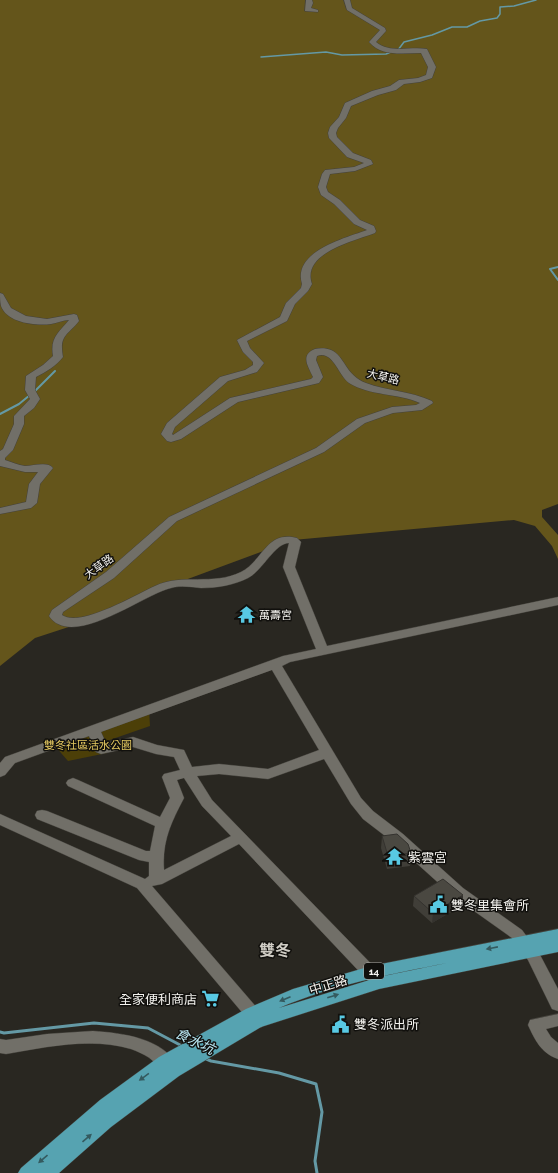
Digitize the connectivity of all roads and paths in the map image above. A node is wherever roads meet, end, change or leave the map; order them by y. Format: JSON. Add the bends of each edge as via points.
{"nodes":[{"id":1,"x":347,"y":0,"type":"edge"},
{"id":2,"x":309,"y":1,"type":"edge"},
{"id":3,"x":316,"y":11,"type":"dead end"},
{"id":4,"x":0,"y":296,"type":"edge"},
{"id":5,"x":0,"y":458,"type":"edge"},
{"id":6,"x":0,"y":511,"type":"edge"},
{"id":7,"x":558,"y":601,"type":"edge"},
{"id":8,"x":323,"y":651,"type":"junction"},
{"id":9,"x":275,"y":664,"type":"junction"},
{"id":10,"x":94,"y":729,"type":"junction"},
{"id":11,"x":326,"y":753,"type":"junction"},
{"id":12,"x":0,"y":772,"type":"edge"},
{"id":13,"x":188,"y":773,"type":"junction"},
{"id":14,"x":73,"y":783,"type":"dead end"},
{"id":15,"x":42,"y":815,"type":"dead end"},
{"id":16,"x":0,"y":819,"type":"edge"},
{"id":17,"x":163,"y":824,"type":"junction"},
{"id":18,"x":241,"y":837,"type":"junction"},
{"id":19,"x":156,"y":857,"type":"junction"},
{"id":20,"x":158,"y":880,"type":"junction"},
{"id":21,"x":142,"y":884,"type":"junction"},
{"id":22,"x":558,"y":935,"type":"edge"},
{"id":23,"x":558,"y":946,"type":"edge"},
{"id":24,"x":526,"y":947,"type":"junction"},
{"id":25,"x":375,"y":977,"type":"junction"},
{"id":26,"x":558,"y":1005,"type":"edge"},
{"id":27,"x":254,"y":1017,"type":"junction"},
{"id":28,"x":558,"y":1020,"type":"edge"},
{"id":29,"x":0,"y":1046,"type":"edge"},
{"id":30,"x":558,"y":1052,"type":"edge"},
{"id":31,"x":175,"y":1063,"type":"junction"},
{"id":32,"x":27,"y":1173,"type":"edge"},
{"id":33,"x":47,"y":1173,"type":"edge"}],
"edges":[{"from":1,"to":8,"type":"street","name":"大草路","via":[[349,9],[383,29],[372,42],[378,47],[393,51],[424,51],[432,67],[429,76],[402,82],[348,105],[332,133],[333,138],[350,155],[369,164],[328,172],[322,187],[324,193],[338,202],[357,222],[371,228],[372,231],[327,248],[314,258],[308,266],[305,289],[291,303],[284,319],[242,340],[244,349],[255,357],[258,366],[224,379],[172,424],[166,434],[171,438],[177,437],[234,400],[315,381],[318,377],[311,360],[312,354],[318,351],[333,354],[344,373],[367,388],[399,393],[428,403],[418,408],[386,412],[361,421],[320,450],[173,520],[110,575],[58,610],[55,616],[62,622],[72,624],[87,621],[167,585],[206,584],[229,580],[258,567],[263,557],[279,540],[287,539],[296,542],[289,567]]},
{"from":2,"to":3,"type":"street","via":[[307,10]]},
{"from":4,"to":5,"type":"street","via":[[8,310],[22,318],[50,321],[74,317],[74,321],[63,331],[56,345],[58,357],[31,376],[34,404],[18,416],[17,430],[8,450]]},
{"from":5,"to":6,"type":"street","via":[[0,462],[14,467],[48,468],[36,480],[31,503]]},
{"from":7,"to":8,"type":"street"},
{"from":8,"to":9,"type":"street","via":[[287,658]]},
{"from":9,"to":10,"type":"street"},
{"from":9,"to":11,"type":"street"},
{"from":10,"to":12,"type":"street","via":[[10,760]]},
{"from":10,"to":13,"type":"street","via":[[101,749],[133,742],[179,753]]},
{"from":11,"to":13,"type":"street","via":[[268,774],[219,770]]},
{"from":11,"to":24,"type":"street","via":[[356,801],[368,815],[398,838],[458,892],[512,931]]},
{"from":13,"to":17,"type":"street","via":[[169,777],[177,798]]},
{"from":13,"to":18,"type":"street","via":[[207,803]]},
{"from":14,"to":17,"type":"street"},
{"from":15,"to":19,"type":"street","via":[[144,856]]},
{"from":16,"to":21,"type":"street"},
{"from":17,"to":19,"type":"street"},
{"from":18,"to":20,"type":"street"},
{"from":18,"to":25,"type":"street"},
{"from":19,"to":20,"type":"street"},
{"from":20,"to":21,"type":"street"},
{"from":21,"to":27,"type":"street"},
{"from":22,"to":24,"type":"main road","name":"中正路","number":"14"},
{"from":23,"to":24,"type":"main road","name":"中正路","number":"14"},
{"from":24,"to":25,"type":"main road","name":"中正路","number":"14"},
{"from":24,"to":26,"type":"street","via":[[534,957]]},
{"from":25,"to":27,"type":"main road","name":"中正路","number":"14"},
{"from":27,"to":31,"type":"main road","name":"中正路","number":"14"},
{"from":28,"to":30,"type":"street","via":[[536,1025],[545,1042]]},
{"from":29,"to":31,"type":"street","via":[[102,1037],[142,1046]]},
{"from":31,"to":32,"type":"main road","number":"14","one_way":true,"via":[[106,1105]]},
{"from":33,"to":31,"type":"main road","number":"14","one_way":true}]}
